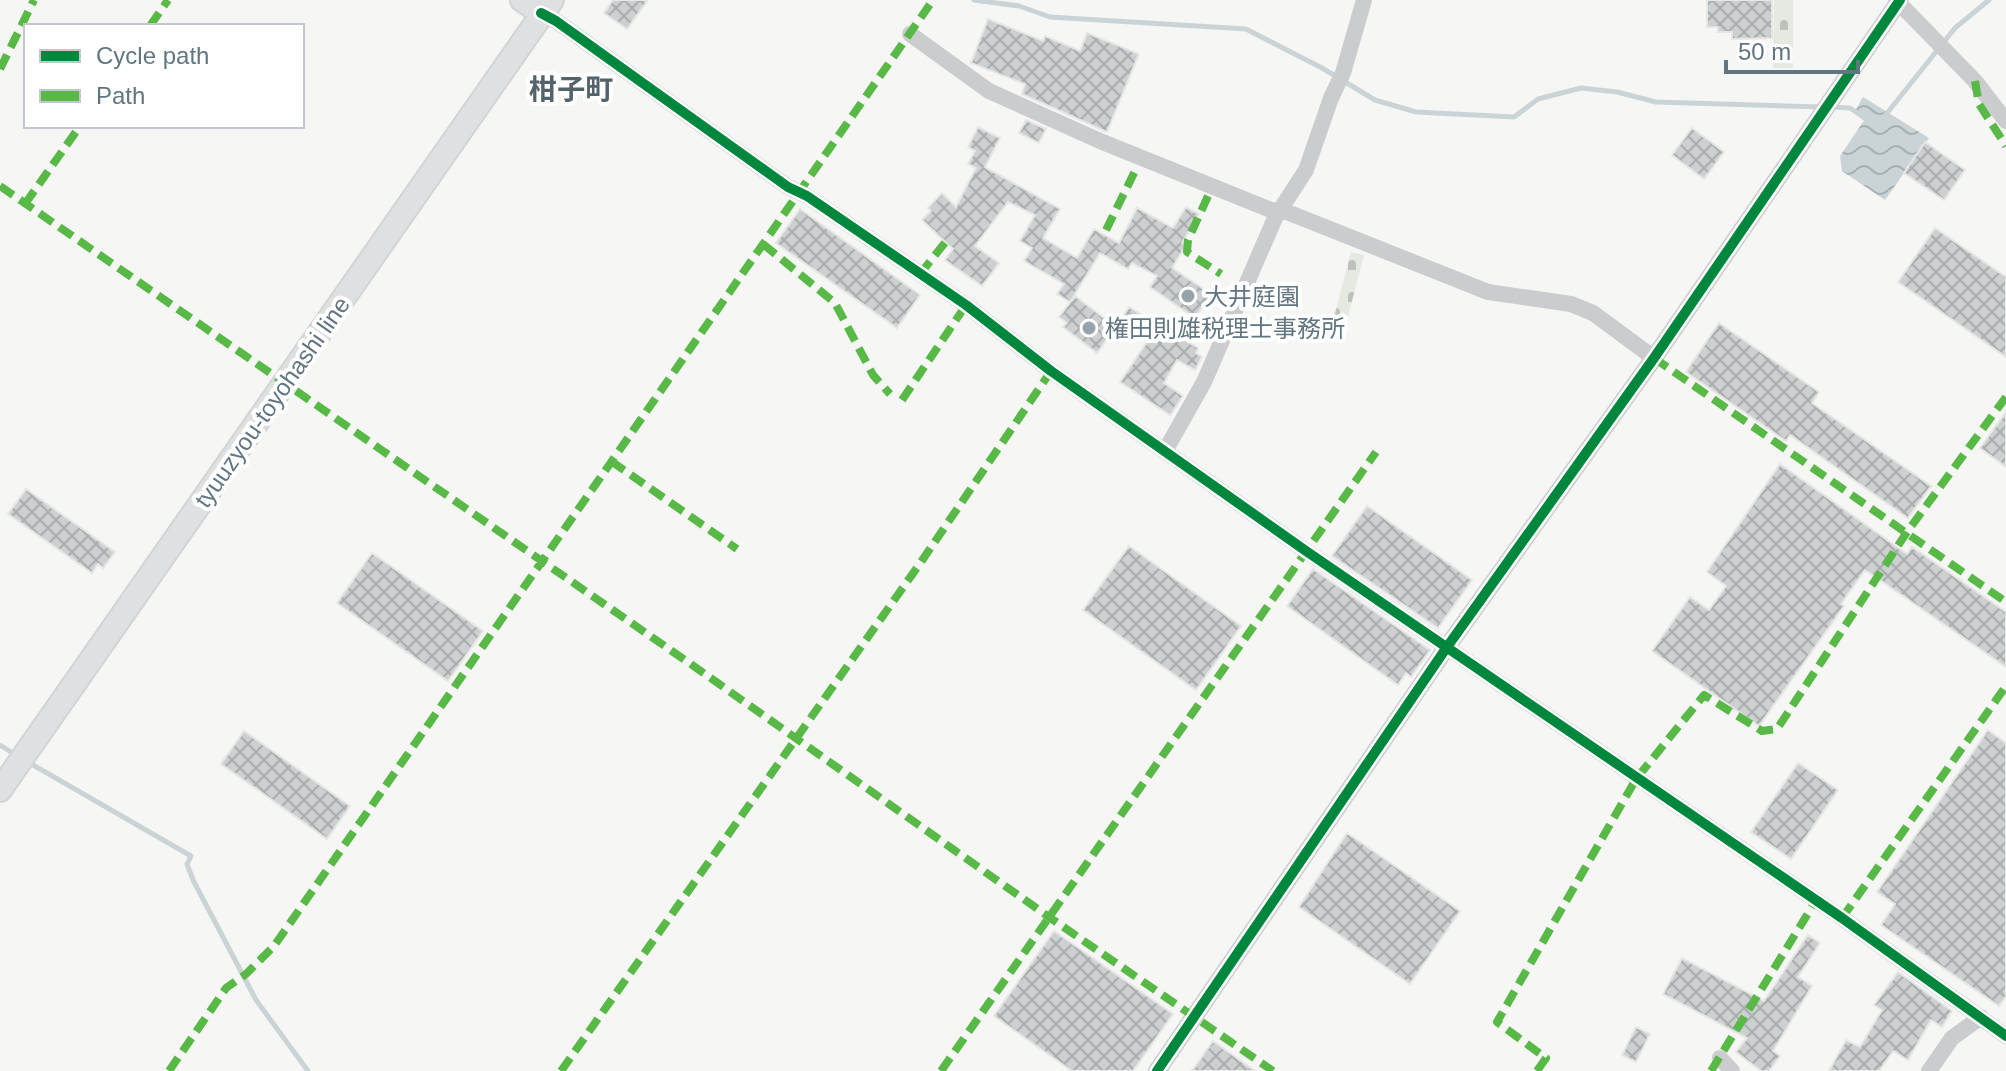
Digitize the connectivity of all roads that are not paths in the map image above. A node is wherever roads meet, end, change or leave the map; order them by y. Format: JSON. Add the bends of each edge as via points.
{"nodes":[{"id":1,"x":522,"y":0,"type":"edge"},
{"id":2,"x":1364,"y":0,"type":"edge"},
{"id":3,"x":1898,"y":1,"type":"edge"},
{"id":4,"x":546,"y":6,"type":"edge"},
{"id":5,"x":910,"y":34,"type":"dead end"},
{"id":6,"x":2006,"y":121,"type":"edge"},
{"id":7,"x":1279,"y":211,"type":"junction"},
{"id":8,"x":1654,"y":358,"type":"junction"},
{"id":9,"x":1165,"y":451,"type":"junction"},
{"id":10,"x":1447,"y":647,"type":"junction"},
{"id":11,"x":0,"y":790,"type":"edge"},
{"id":12,"x":1981,"y":1017,"type":"junction"},
{"id":13,"x":2006,"y":1036,"type":"edge"},
{"id":14,"x":1720,"y":1058,"type":"dead end"},
{"id":15,"x":1157,"y":1071,"type":"edge"},
{"id":16,"x":1732,"y":1071,"type":"edge"},
{"id":17,"x":1929,"y":1071,"type":"edge"}],
"edges":[{"from":1,"to":4,"type":"main road"},
{"from":2,"to":7,"type":"street","via":[[1306,170]]},
{"from":3,"to":6,"type":"street"},
{"from":3,"to":8,"type":"street"},
{"from":4,"to":9,"type":"street","via":[[556,21],[788,187],[966,305]]},
{"from":4,"to":11,"type":"main road","name":"tyuuzyou-toyohashi line"},
{"from":5,"to":7,"type":"street","via":[[989,91]]},
{"from":7,"to":8,"type":"street","via":[[1488,292],[1571,304],[1593,313]]},
{"from":7,"to":9,"type":"street","via":[[1204,382]]},
{"from":8,"to":10,"type":"street"},
{"from":9,"to":10,"type":"street"},
{"from":10,"to":12,"type":"street"},
{"from":10,"to":15,"type":"street"},
{"from":12,"to":13,"type":"street"},
{"from":12,"to":17,"type":"street","via":[[1952,1038]]},
{"from":14,"to":16,"type":"street"}]}
